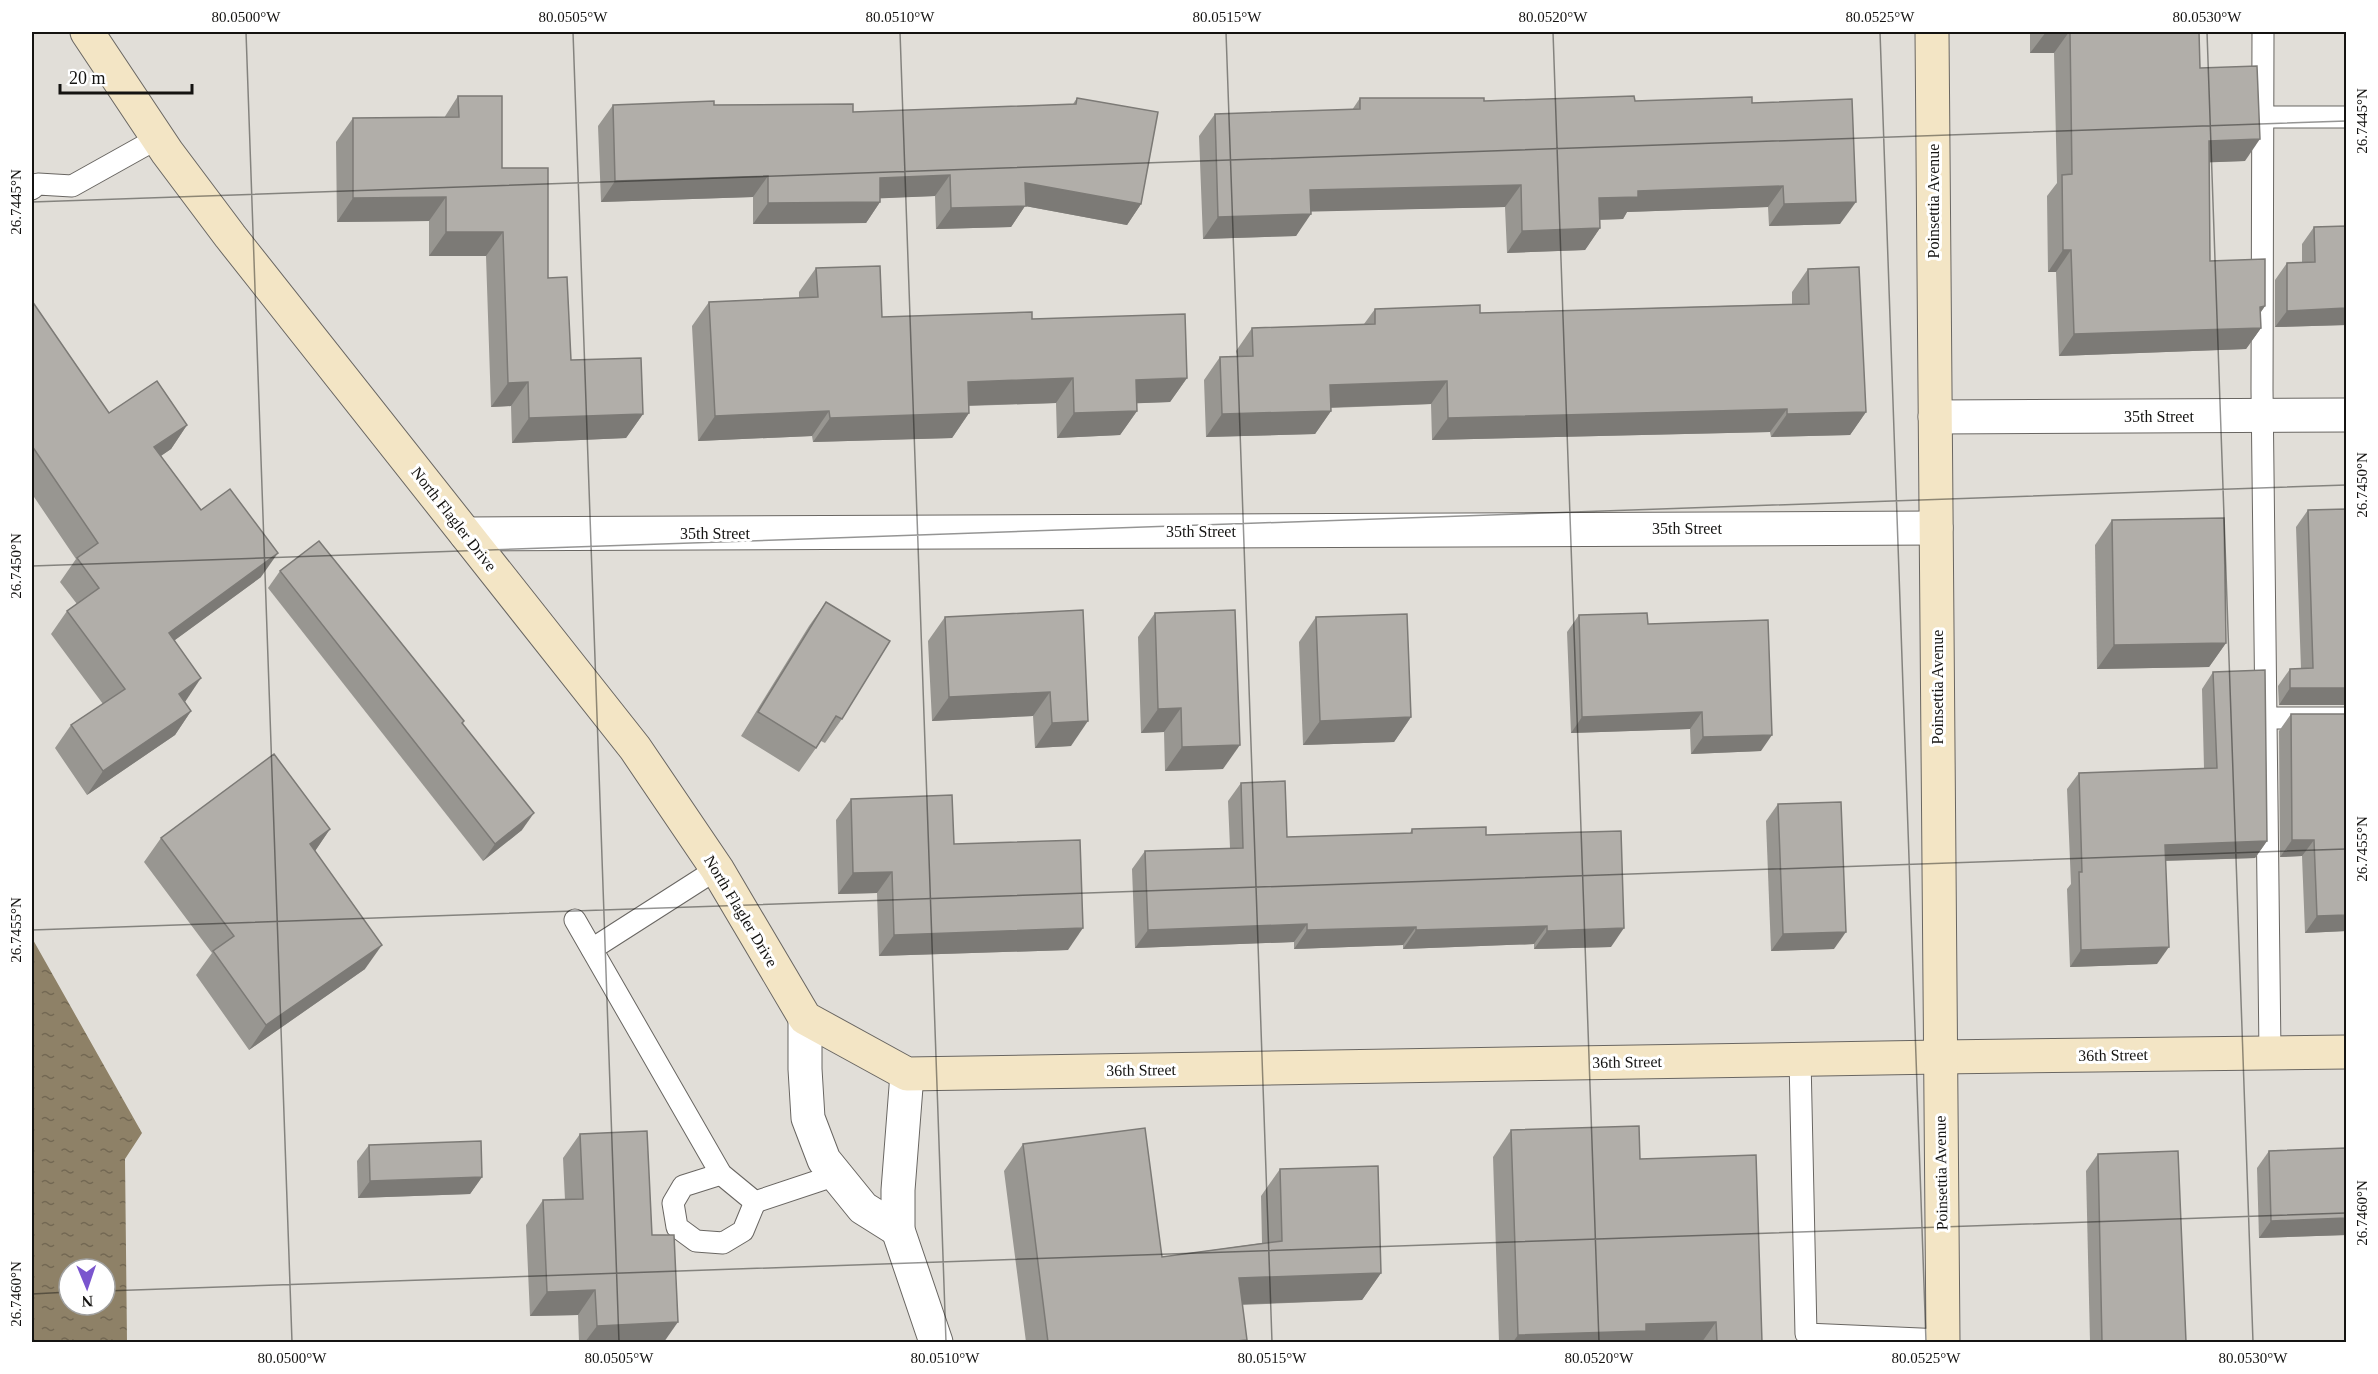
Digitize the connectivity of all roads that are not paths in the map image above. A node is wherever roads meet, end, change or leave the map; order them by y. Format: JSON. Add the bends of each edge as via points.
{"nodes":[{"id":1,"x":87,"y":32,"type":"edge"},
{"id":2,"x":1932,"y":32,"type":"edge"},
{"id":3,"x":2263,"y":32,"type":"edge"},
{"id":4,"x":2263,"y":117,"type":"junction"},
{"id":5,"x":2346,"y":117,"type":"edge"},
{"id":6,"x":158,"y":138,"type":"junction"},
{"id":7,"x":34,"y":182,"type":"edge"},
{"id":8,"x":2262,"y":415,"type":"junction"},
{"id":9,"x":2346,"y":415,"type":"edge"},
{"id":10,"x":1935,"y":417,"type":"junction"},
{"id":11,"x":1936,"y":528,"type":"junction"},
{"id":12,"x":466,"y":534,"type":"junction"},
{"id":13,"x":2266,"y":718,"type":"junction"},
{"id":14,"x":2346,"y":718,"type":"edge"},
{"id":15,"x":717,"y":869,"type":"junction"},
{"id":16,"x":575,"y":920,"type":"dead end"},
{"id":17,"x":592,"y":950,"type":"junction"},
{"id":18,"x":806,"y":1018,"type":"junction"},
{"id":19,"x":2346,"y":1052,"type":"edge"},
{"id":20,"x":2270,"y":1053,"type":"junction"},
{"id":21,"x":1940,"y":1057,"type":"junction"},
{"id":22,"x":1800,"y":1059,"type":"junction"},
{"id":23,"x":907,"y":1074,"type":"junction"},
{"id":24,"x":721,"y":1173,"type":"junction"},
{"id":25,"x":836,"y":1175,"type":"junction"},
{"id":26,"x":755,"y":1202,"type":"junction"},
{"id":27,"x":898,"y":1230,"type":"junction"},
{"id":28,"x":936,"y":1342,"type":"edge"},
{"id":29,"x":1943,"y":1342,"type":"edge"}],
"edges":[{"from":1,"to":6,"type":"street","name":"North Flagler Drive"},
{"from":2,"to":10,"type":"street","name":"Poinsettia Avenue"},
{"from":3,"to":4,"type":"lane"},
{"from":4,"to":5,"type":"lane"},
{"from":4,"to":8,"type":"lane"},
{"from":6,"to":7,"type":"lane","via":[[72,186]]},
{"from":6,"to":12,"type":"street","name":"North Flagler Drive"},
{"from":8,"to":9,"type":"street","name":"35th Street"},
{"from":8,"to":10,"type":"street","name":"35th Street"},
{"from":8,"to":13,"type":"lane"},
{"from":10,"to":11,"type":"street","name":"Poinsettia Avenue"},
{"from":11,"to":12,"type":"street","name":"35th Street"},
{"from":11,"to":21,"type":"street","name":"Poinsettia Avenue"},
{"from":12,"to":15,"type":"street","name":"North Flagler Drive","via":[[635,748]]},
{"from":13,"to":14,"type":"lane"},
{"from":13,"to":20,"type":"lane"},
{"from":15,"to":17,"type":"lane"},
{"from":15,"to":18,"type":"street","name":"North Flagler Drive"},
{"from":16,"to":17,"type":"lane"},
{"from":17,"to":24,"type":"lane"},
{"from":18,"to":23,"type":"street"},
{"from":18,"to":25,"type":"street","via":[[808,1118],[824,1160]]},
{"from":19,"to":20,"type":"street","name":"36th Street"},
{"from":20,"to":21,"type":"street","name":"36th Street"},
{"from":21,"to":22,"type":"street","name":"36th Street"},
{"from":21,"to":29,"type":"street","name":"Poinsettia Avenue"},
{"from":22,"to":23,"type":"street","name":"36th Street"},
{"from":22,"to":29,"type":"lane","via":[[1806,1334]]},
{"from":23,"to":27,"type":"street"},
{"from":24,"to":26,"type":"lane"},
{"from":24,"to":26,"type":"lane","via":[[682,1186],[673,1203],[677,1227],[696,1241],[723,1243],[743,1231]]},
{"from":25,"to":26,"type":"lane"},
{"from":25,"to":27,"type":"street","via":[[863,1208]]},
{"from":27,"to":28,"type":"street"}]}
